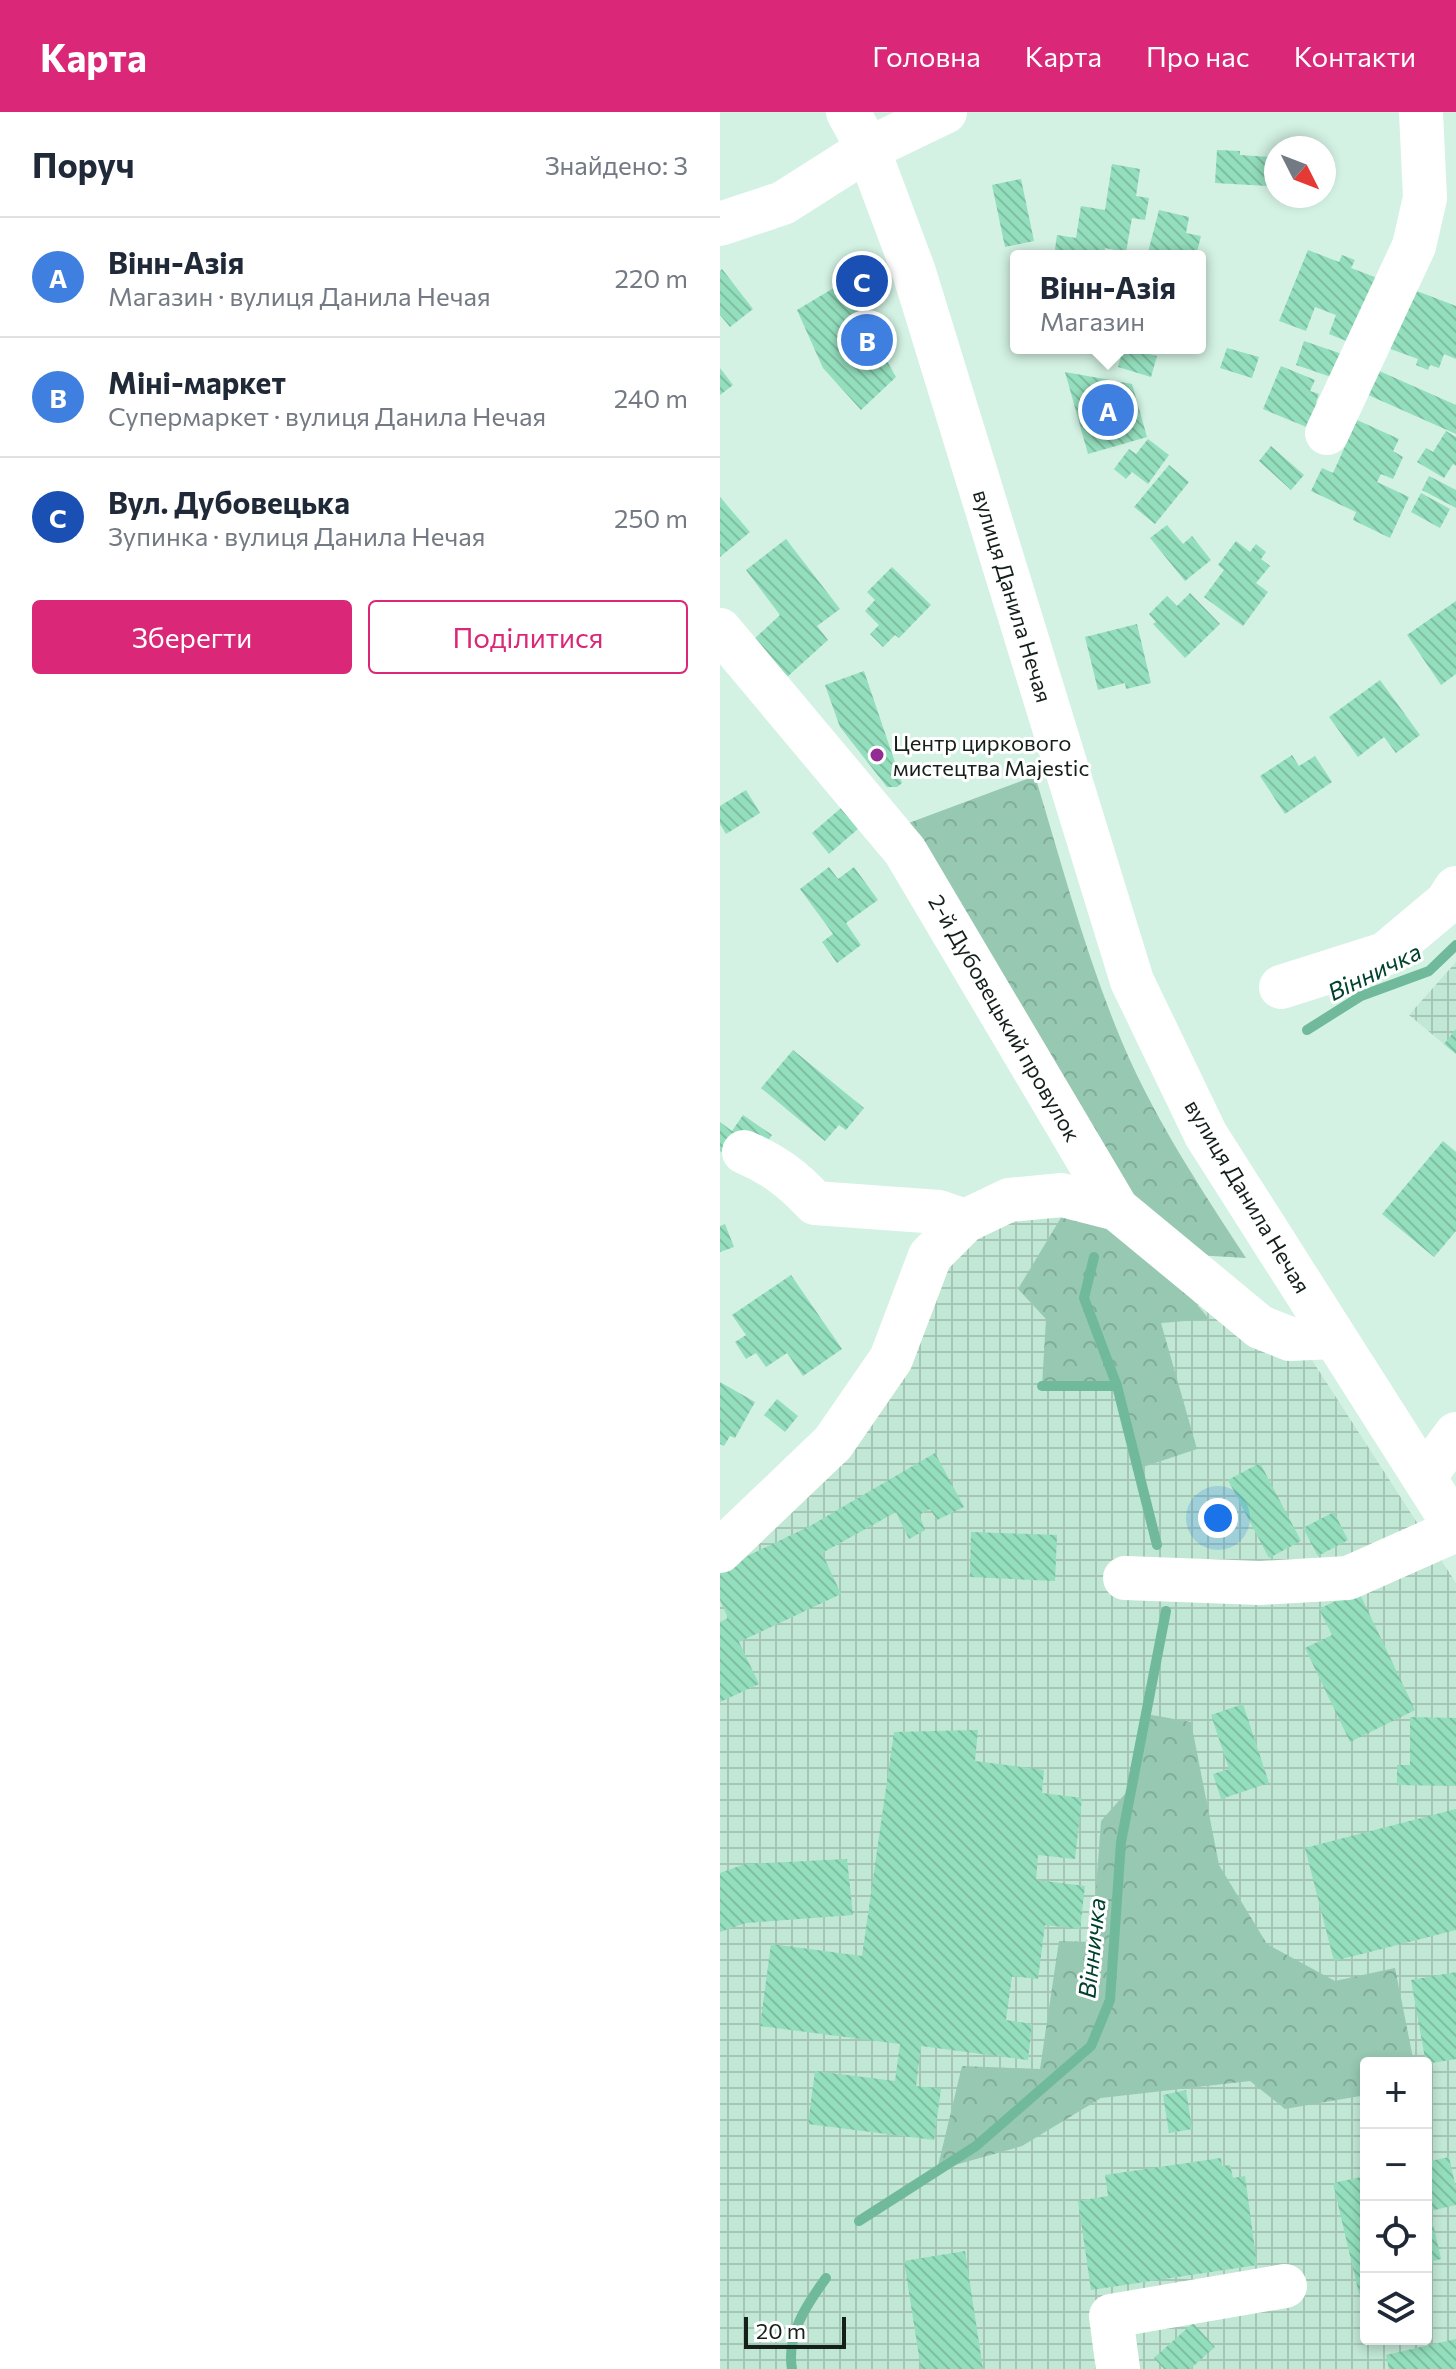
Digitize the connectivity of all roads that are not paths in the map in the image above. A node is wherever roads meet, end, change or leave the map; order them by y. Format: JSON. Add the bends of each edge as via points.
{"nodes":[{"id":1,"x":945,"y":112,"type":"edge"},
{"id":2,"x":1406,"y":112,"type":"edge"},
{"id":3,"x":1421,"y":112,"type":"edge"},
{"id":4,"x":1456,"y":113,"type":"edge"},
{"id":5,"x":858,"y":131,"type":"edge"},
{"id":6,"x":720,"y":224,"type":"edge"},
{"id":7,"x":1327,"y":433,"type":"dead end"},
{"id":8,"x":720,"y":630,"type":"edge"},
{"id":9,"x":1456,"y":888,"type":"edge"},
{"id":10,"x":1281,"y":987,"type":"dead end"},
{"id":11,"x":744,"y":1152,"type":"dead end"},
{"id":12,"x":1117,"y":1209,"type":"junction"},
{"id":13,"x":965,"y":1221,"type":"junction"},
{"id":14,"x":1333,"y":1337,"type":"junction"},
{"id":15,"x":1456,"y":1434,"type":"edge"},
{"id":16,"x":1425,"y":1476,"type":"junction"},
{"id":17,"x":1456,"y":1529,"type":"edge"},
{"id":18,"x":720,"y":1551,"type":"edge"},
{"id":19,"x":1125,"y":1578,"type":"dead end"},
{"id":20,"x":1285,"y":2286,"type":"dead end"},
{"id":21,"x":1118,"y":2369,"type":"edge"}],
"edges":[{"from":1,"to":5,"type":"street"},
{"from":2,"to":3,"type":"street"},
{"from":3,"to":4,"type":"street"},
{"from":3,"to":7,"type":"street","via":[[1425,198],[1414,246]]},
{"from":5,"to":6,"type":"street","via":[[783,203]]},
{"from":5,"to":14,"type":"street","name":"вулиця Данила Нечая","via":[[914,272],[1132,981],[1206,1135]]},
{"from":8,"to":12,"type":"street","name":"2-й Дубовецький провулок","via":[[905,851]]},
{"from":9,"to":10,"type":"street","via":[[1447,902],[1385,954]]},
{"from":11,"to":13,"type":"street","via":[[794,1180],[815,1203],[939,1212]]},
{"from":12,"to":13,"type":"street","via":[[1062,1195],[1009,1200]]},
{"from":12,"to":14,"type":"street","name":"2-й Дубовецький провулок","via":[[1260,1327],[1290,1339]]},
{"from":13,"to":18,"type":"street","via":[[930,1256],[891,1359],[833,1443]]},
{"from":14,"to":16,"type":"street","name":"вулиця Данила Нечая"},
{"from":15,"to":16,"type":"street"},
{"from":16,"to":17,"type":"street","name":"вулиця Данила Нечая"},
{"from":17,"to":19,"type":"street","via":[[1348,1578],[1260,1583]]},
{"from":20,"to":21,"type":"street","via":[[1111,2316]]}]}
